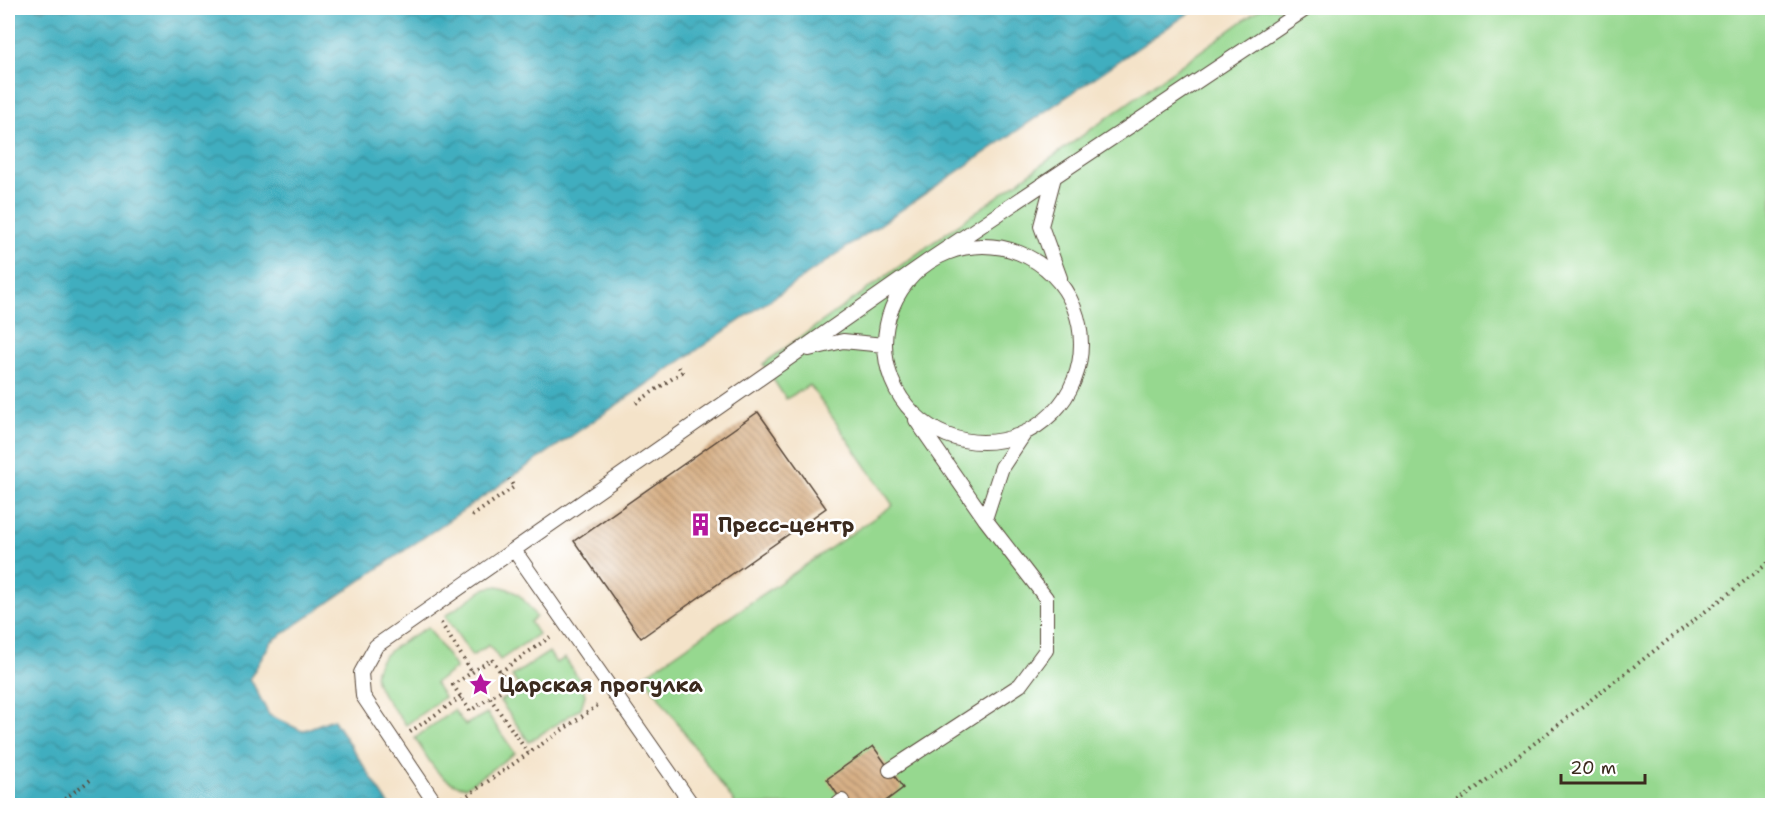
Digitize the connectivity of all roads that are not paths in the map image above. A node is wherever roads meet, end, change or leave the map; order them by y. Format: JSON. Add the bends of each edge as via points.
{"nodes":[{"id":1,"x":1307,"y":8,"type":"edge"},
{"id":2,"x":1054,"y":177,"type":"junction"},
{"id":3,"x":928,"y":261,"type":"junction"},
{"id":4,"x":1061,"y":283,"type":"junction"},
{"id":5,"x":884,"y":345,"type":"junction"},
{"id":6,"x":801,"y":351,"type":"junction"},
{"id":7,"x":902,"y":401,"type":"junction"},
{"id":8,"x":1023,"y":434,"type":"junction"},
{"id":9,"x":985,"y":519,"type":"junction"},
{"id":10,"x":514,"y":550,"type":"junction"},
{"id":11,"x":890,"y":770,"type":"dead end"},
{"id":12,"x":437,"y":806,"type":"edge"},
{"id":13,"x":693,"y":806,"type":"edge"}],
"edges":[{"from":1,"to":2,"type":"lane"},
{"from":2,"to":3,"type":"lane"},
{"from":2,"to":4,"type":"lane","via":[[1041,226]]},
{"from":3,"to":4,"type":"lane","via":[[960,248],[989,245],[1017,251],[1045,267]]},
{"from":3,"to":5,"type":"lane","via":[[906,281],[896,297],[888,315]]},
{"from":3,"to":6,"type":"lane"},
{"from":4,"to":8,"type":"lane","via":[[1074,304],[1082,332],[1080,361],[1069,392],[1058,408]]},
{"from":5,"to":6,"type":"lane","via":[[843,341]]},
{"from":5,"to":7,"type":"lane","via":[[888,372]]},
{"from":6,"to":10,"type":"lane"},
{"from":7,"to":8,"type":"lane","via":[[936,431],[972,442],[1008,440]]},
{"from":7,"to":9,"type":"lane"},
{"from":8,"to":9,"type":"lane","via":[[1002,467]]},
{"from":9,"to":11,"type":"lane","via":[[1046,598],[1046,650],[1020,685]]},
{"from":10,"to":12,"type":"lane","via":[[376,646],[361,673],[363,696]]},
{"from":10,"to":13,"type":"lane"}]}
